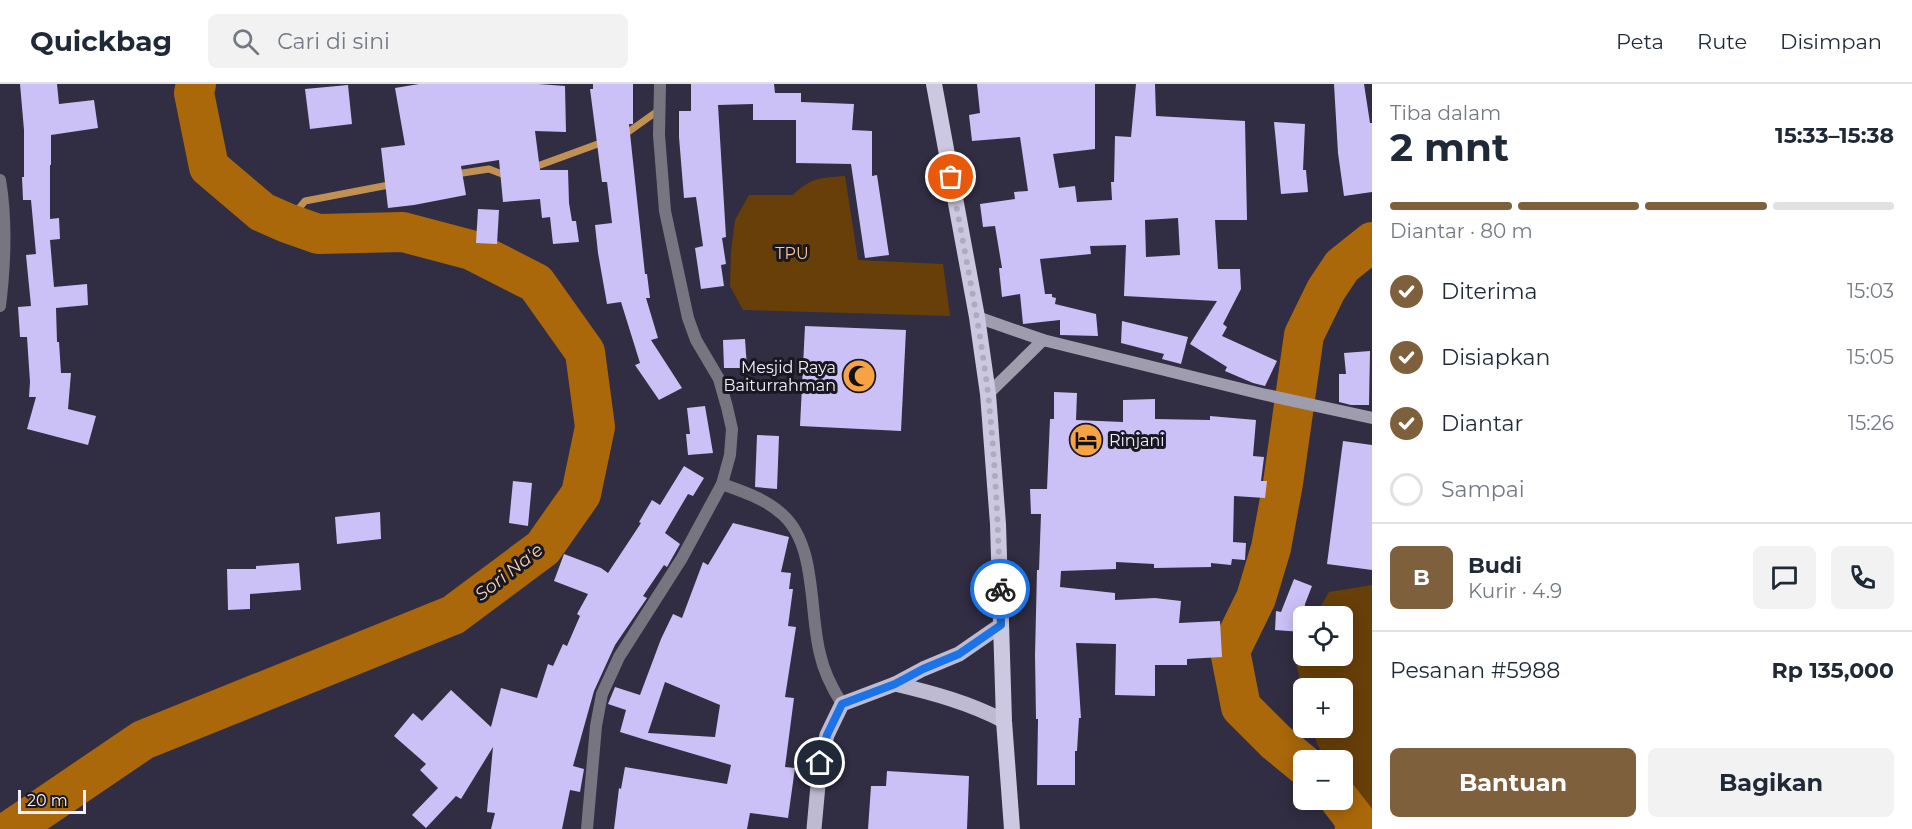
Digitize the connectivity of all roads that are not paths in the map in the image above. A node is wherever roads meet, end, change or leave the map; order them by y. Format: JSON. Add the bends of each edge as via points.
{"nodes":[{"id":1,"x":660,"y":84,"type":"edge"},
{"id":2,"x":934,"y":84,"type":"edge"},
{"id":3,"x":0,"y":180,"type":"edge"},
{"id":4,"x":0,"y":306,"type":"edge"},
{"id":5,"x":976,"y":317,"type":"junction"},
{"id":6,"x":1043,"y":340,"type":"junction"},
{"id":7,"x":988,"y":394,"type":"junction"},
{"id":8,"x":1372,"y":418,"type":"edge"},
{"id":9,"x":722,"y":484,"type":"junction"},
{"id":10,"x":1001,"y":625,"type":"junction"},
{"id":11,"x":895,"y":684,"type":"junction"},
{"id":12,"x":842,"y":704,"type":"junction"},
{"id":13,"x":1004,"y":722,"type":"junction"},
{"id":14,"x":587,"y":829,"type":"edge"},
{"id":15,"x":814,"y":829,"type":"edge"},
{"id":16,"x":1012,"y":829,"type":"edge"}],
"edges":[{"from":1,"to":9,"type":"street","via":[[659,135],[665,211],[688,318],[719,379],[732,429]]},
{"from":2,"to":5,"type":"highway"},
{"from":3,"to":4,"type":"street","via":[[4,230]]},
{"from":5,"to":6,"type":"main road"},
{"from":5,"to":7,"type":"highway"},
{"from":6,"to":7,"type":"main road"},
{"from":6,"to":8,"type":"main road"},
{"from":7,"to":10,"type":"highway"},
{"from":9,"to":12,"type":"street","via":[[767,501],[796,531],[805,556],[819,653],[825,674]]},
{"from":9,"to":14,"type":"street","via":[[682,558],[619,657],[602,694]]},
{"from":10,"to":11,"type":"main road","via":[[959,654]]},
{"from":10,"to":13,"type":"highway"},
{"from":11,"to":12,"type":"main road"},
{"from":11,"to":13,"type":"main road","via":[[986,711]]},
{"from":12,"to":15,"type":"main road","via":[[827,735],[820,763]]},
{"from":13,"to":16,"type":"highway"}]}
